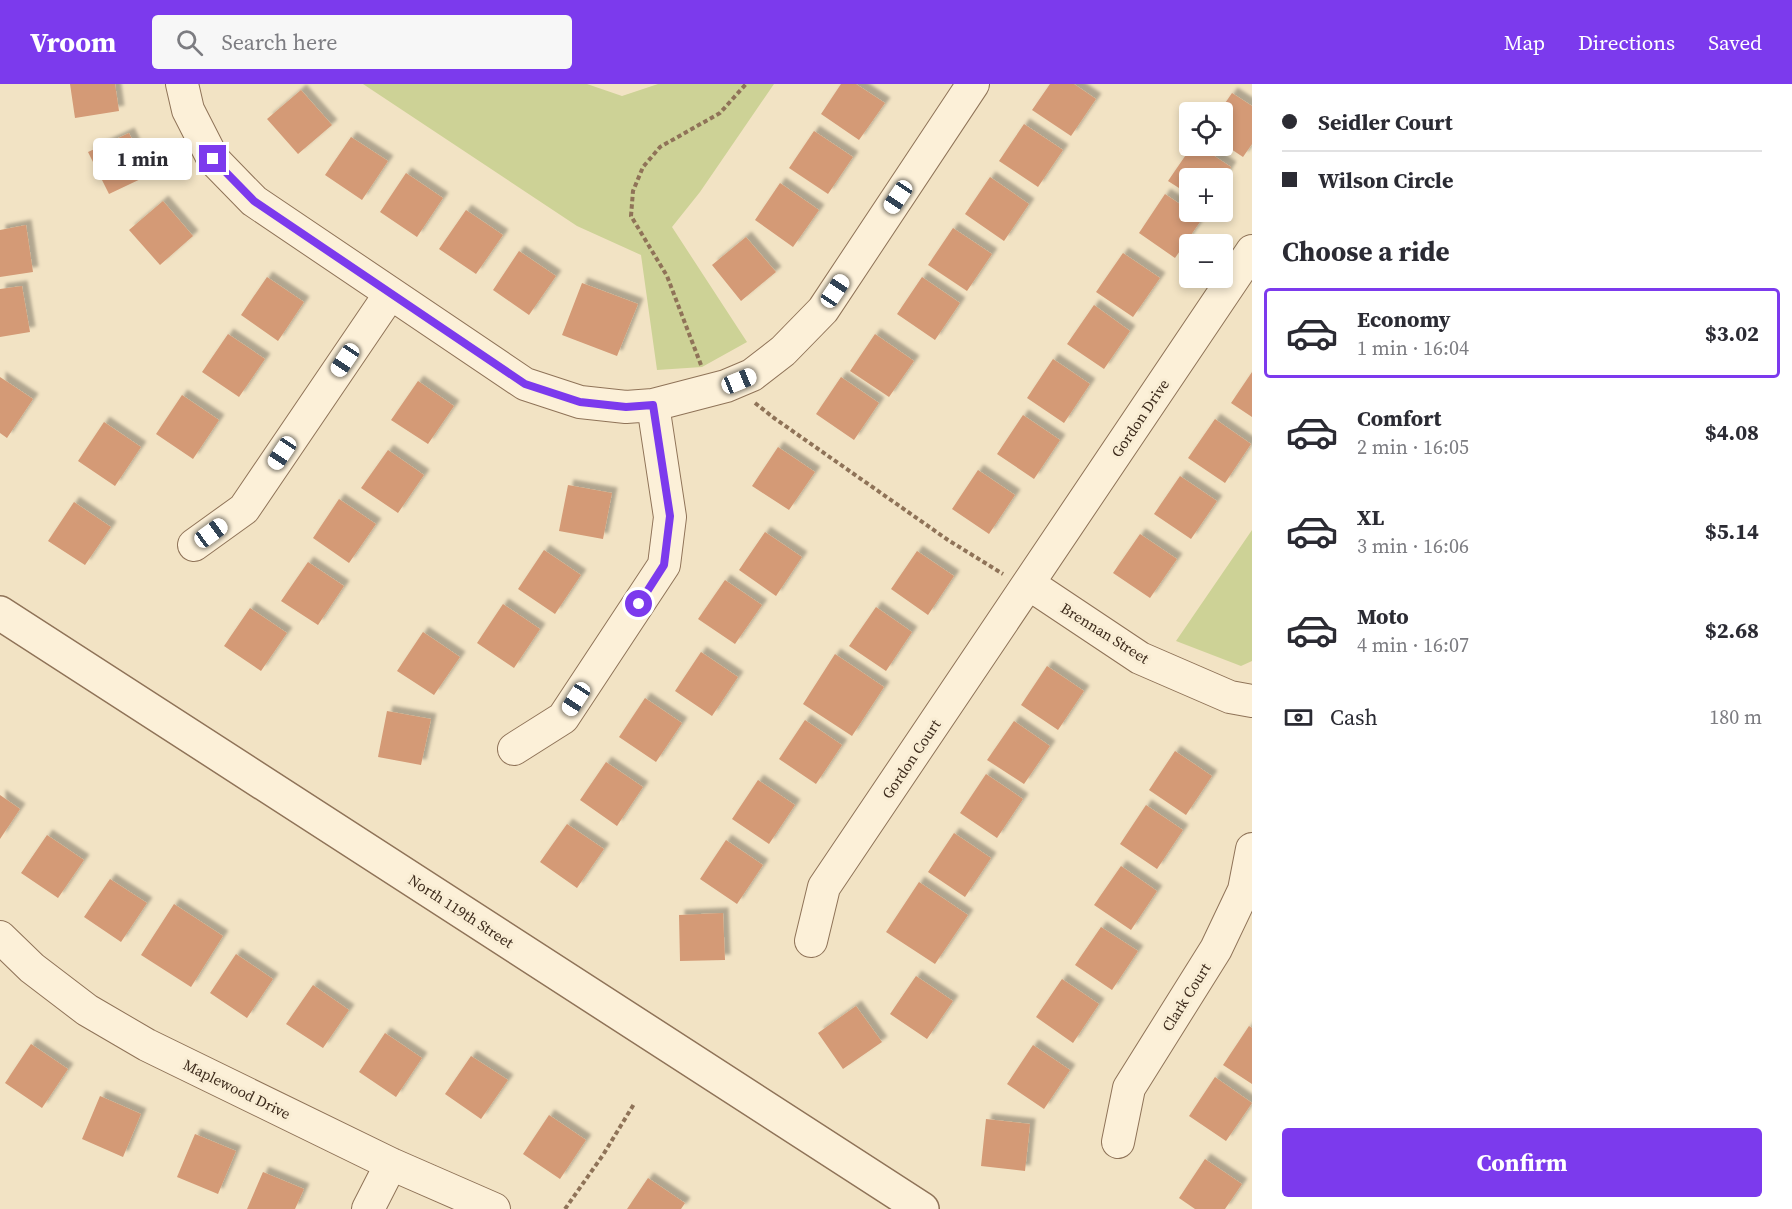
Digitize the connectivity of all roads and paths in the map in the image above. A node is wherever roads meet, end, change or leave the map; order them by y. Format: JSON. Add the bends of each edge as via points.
{"nodes":[{"id":1,"x":182,"y":84,"type":"edge"},
{"id":2,"x":746,"y":84,"type":"edge"},
{"id":3,"x":974,"y":84,"type":"edge"},
{"id":4,"x":1252,"y":252,"type":"edge"},
{"id":5,"x":390,"y":294,"type":"junction"},
{"id":6,"x":703,"y":371,"type":"dead end"},
{"id":7,"x":752,"y":401,"type":"dead end"},
{"id":8,"x":653,"y":405,"type":"junction"},
{"id":9,"x":194,"y":545,"type":"dead end"},
{"id":10,"x":1016,"y":579,"type":"junction"},
{"id":11,"x":0,"y":613,"type":"edge"},
{"id":12,"x":1252,"y":701,"type":"edge"},
{"id":13,"x":514,"y":749,"type":"dead end"},
{"id":14,"x":1252,"y":849,"type":"edge"},
{"id":15,"x":0,"y":937,"type":"edge"},
{"id":16,"x":811,"y":941,"type":"dead end"},
{"id":17,"x":634,"y":1104,"type":"dead end"},
{"id":18,"x":1118,"y":1142,"type":"dead end"},
{"id":19,"x":391,"y":1164,"type":"junction"},
{"id":20,"x":368,"y":1209,"type":"edge"},
{"id":21,"x":494,"y":1209,"type":"edge"},
{"id":22,"x":566,"y":1209,"type":"edge"},
{"id":23,"x":922,"y":1209,"type":"edge"}],
"edges":[{"from":1,"to":5,"type":"street","via":[[188,110],[213,159],[254,201]]},
{"from":2,"to":6,"type":"path","via":[[720,113],[660,147],[643,167],[633,191],[631,216],[667,276]]},
{"from":3,"to":8,"type":"street","via":[[823,310],[783,351],[744,379]]},
{"from":4,"to":10,"type":"street","name":"Gordon Drive"},
{"from":5,"to":8,"type":"street","via":[[525,384],[580,402],[626,407]]},
{"from":5,"to":9,"type":"street","via":[[244,509]]},
{"from":7,"to":10,"type":"path","via":[[948,540]]},
{"from":8,"to":13,"type":"street","via":[[670,516],[664,565],[563,718]]},
{"from":10,"to":12,"type":"street","name":"Brennan Street","via":[[1140,658],[1230,697]]},
{"from":10,"to":16,"type":"street","name":"Gordon Court","via":[[824,886]]},
{"from":11,"to":23,"type":"street","name":"North 119th Street"},
{"from":14,"to":18,"type":"street","name":"Clark Court","via":[[1244,890],[1216,949],[1129,1088]]},
{"from":15,"to":19,"type":"street","name":"Maplewood Drive","via":[[32,968],[87,1010],[147,1045]]},
{"from":17,"to":22,"type":"path"},
{"from":19,"to":20,"type":"street"},
{"from":19,"to":21,"type":"street","name":"Maplewood Drive"}]}
